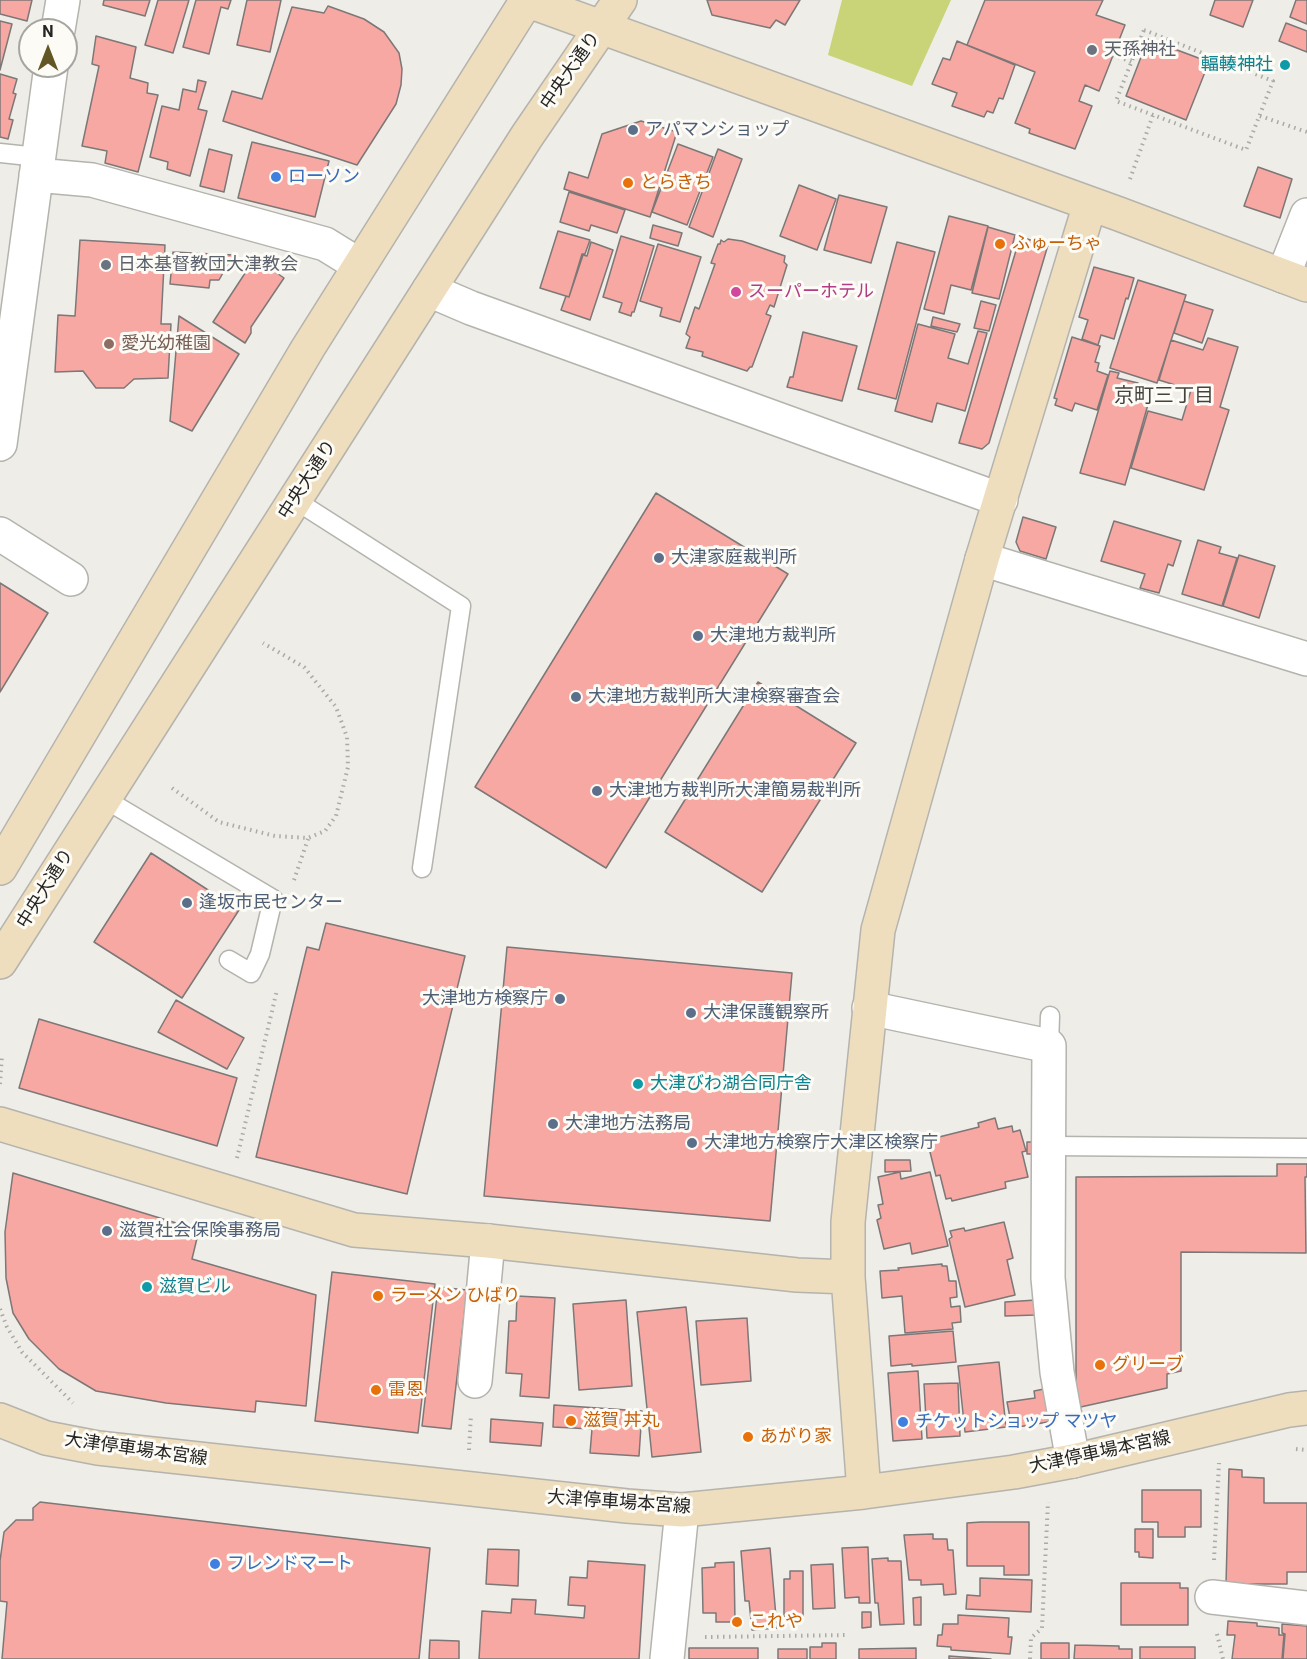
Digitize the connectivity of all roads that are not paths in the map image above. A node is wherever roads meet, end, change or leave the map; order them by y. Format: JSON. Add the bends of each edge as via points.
{"nodes":[{"id":1,"x":63,"y":0,"type":"edge"},
{"id":2,"x":527,"y":0,"type":"edge"},
{"id":3,"x":620,"y":0,"type":"edge"},
{"id":4,"x":60,"y":18,"type":"edge"},
{"id":5,"x":602,"y":27,"type":"junction"},
{"id":6,"x":49,"y":78,"type":"edge"},
{"id":7,"x":0,"y":153,"type":"edge"},
{"id":8,"x":37,"y":166,"type":"junction"},
{"id":9,"x":1090,"y":204,"type":"junction"},
{"id":10,"x":1307,"y":215,"type":"edge"},
{"id":11,"x":359,"y":265,"type":"junction"},
{"id":12,"x":1295,"y":281,"type":"edge"},
{"id":13,"x":429,"y":290,"type":"junction"},
{"id":14,"x":0,"y":444,"type":"edge"},
{"id":15,"x":295,"y":500,"type":"junction"},
{"id":16,"x":1001,"y":500,"type":"junction"},
{"id":17,"x":0,"y":534,"type":"edge"},
{"id":18,"x":982,"y":559,"type":"junction"},
{"id":19,"x":70,"y":579,"type":"dead end"},
{"id":20,"x":1307,"y":659,"type":"edge"},
{"id":21,"x":103,"y":798,"type":"junction"},
{"id":22,"x":5,"y":860,"type":"edge"},
{"id":23,"x":422,"y":868,"type":"dead end"},
{"id":24,"x":229,"y":960,"type":"dead end"},
{"id":25,"x":0,"y":962,"type":"edge"},
{"id":26,"x":869,"y":1008,"type":"junction"},
{"id":27,"x":0,"y":1124,"type":"edge"},
{"id":28,"x":1049,"y":1146,"type":"junction"},
{"id":29,"x":1307,"y":1148,"type":"edge"},
{"id":30,"x":488,"y":1241,"type":"junction"},
{"id":31,"x":848,"y":1277,"type":"junction"},
{"id":32,"x":475,"y":1382,"type":"dead end"},
{"id":33,"x":1307,"y":1408,"type":"edge"},
{"id":34,"x":0,"y":1420,"type":"edge"},
{"id":35,"x":1074,"y":1461,"type":"junction"},
{"id":36,"x":864,"y":1492,"type":"junction"},
{"id":37,"x":682,"y":1510,"type":"junction"},
{"id":38,"x":1212,"y":1598,"type":"dead end"},
{"id":39,"x":1307,"y":1608,"type":"edge"},
{"id":40,"x":668,"y":1648,"type":"edge"}],
"edges":[{"from":1,"to":4,"type":"street"},
{"from":2,"to":5,"type":"street"},
{"from":2,"to":11,"type":"street"},
{"from":3,"to":5,"type":"street","name":"中央大通り"},
{"from":5,"to":9,"type":"street"},
{"from":5,"to":13,"type":"street","name":"中央大通り"},
{"from":6,"to":8,"type":"street"},
{"from":7,"to":8,"type":"lane"},
{"from":8,"to":11,"type":"street","via":[[325,244]]},
{"from":8,"to":14,"type":"street"},
{"from":9,"to":12,"type":"street"},
{"from":9,"to":16,"type":"street"},
{"from":10,"to":12,"type":"street"},
{"from":11,"to":22,"type":"street"},
{"from":13,"to":15,"type":"street","name":"中央大通り"},
{"from":13,"to":16,"type":"street"},
{"from":15,"to":21,"type":"street","name":"中央大通り"},
{"from":15,"to":23,"type":"lane","via":[[461,606]]},
{"from":16,"to":18,"type":"street"},
{"from":17,"to":19,"type":"street"},
{"from":18,"to":20,"type":"street"},
{"from":18,"to":26,"type":"street","via":[[878,930]]},
{"from":21,"to":24,"type":"lane","via":[[273,899],[260,954],[251,973]]},
{"from":21,"to":25,"type":"street","name":"中央大通り"},
{"from":26,"to":28,"type":"street","via":[[1049,1031]]},
{"from":26,"to":31,"type":"street","via":[[848,1222]]},
{"from":27,"to":30,"type":"street","via":[[354,1230]]},
{"from":28,"to":29,"type":"lane"},
{"from":28,"to":35,"type":"street","via":[[1048,1278],[1057,1372]]},
{"from":30,"to":31,"type":"street","via":[[797,1275]]},
{"from":30,"to":32,"type":"street"},
{"from":31,"to":36,"type":"street"},
{"from":33,"to":35,"type":"street","name":"大津停車場本宮線"},
{"from":34,"to":37,"type":"street","name":"大津停車場本宮線","via":[[46,1438],[98,1448]]},
{"from":35,"to":36,"type":"street","name":"大津停車場本宮線"},
{"from":36,"to":37,"type":"street","name":"大津停車場本宮線"},
{"from":37,"to":40,"type":"street"},
{"from":38,"to":39,"type":"street"}]}
